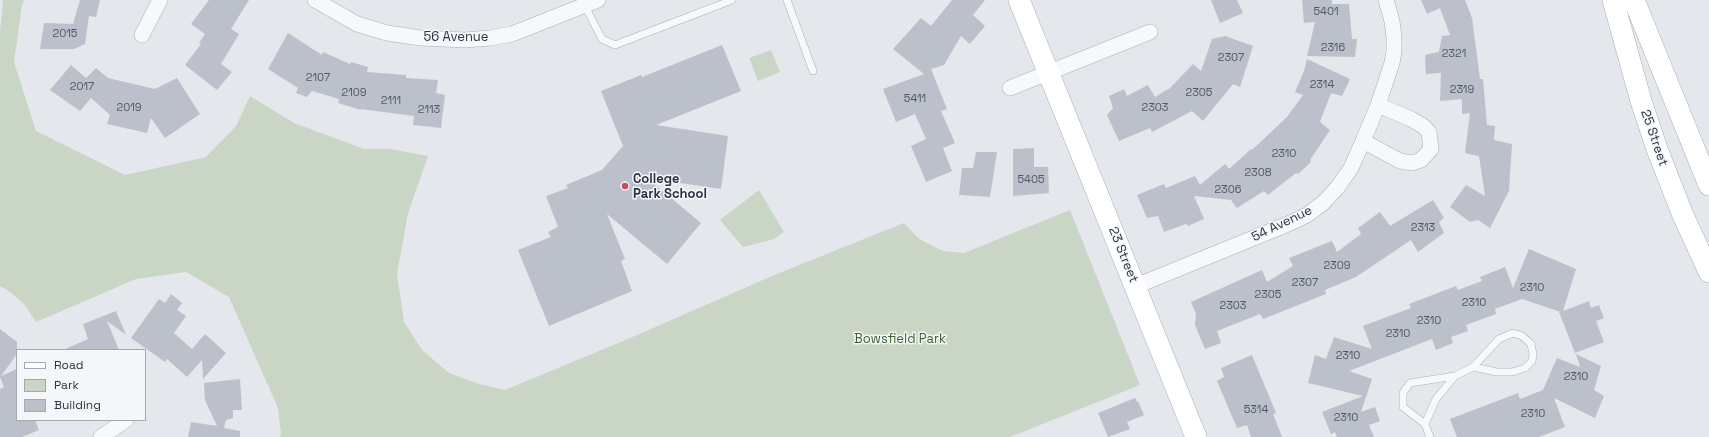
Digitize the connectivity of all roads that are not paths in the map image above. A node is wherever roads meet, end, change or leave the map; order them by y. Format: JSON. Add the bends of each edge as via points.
{"nodes":[{"id":1,"x":160,"y":0,"type":"edge"},
{"id":2,"x":315,"y":0,"type":"edge"},
{"id":3,"x":732,"y":0,"type":"edge"},
{"id":4,"x":787,"y":0,"type":"edge"},
{"id":5,"x":1019,"y":0,"type":"edge"},
{"id":6,"x":1386,"y":0,"type":"edge"},
{"id":7,"x":1613,"y":0,"type":"edge"},
{"id":8,"x":1634,"y":0,"type":"edge"},
{"id":9,"x":592,"y":3,"type":"edge"},
{"id":10,"x":1150,"y":32,"type":"dead end"},
{"id":11,"x":142,"y":36,"type":"dead end"},
{"id":12,"x":813,"y":71,"type":"dead end"},
{"id":13,"x":1048,"y":73,"type":"junction"},
{"id":14,"x":1010,"y":88,"type":"dead end"},
{"id":15,"x":1378,"y":105,"type":"junction"},
{"id":16,"x":1363,"y":141,"type":"junction"},
{"id":17,"x":1709,"y":185,"type":"edge"},
{"id":18,"x":1709,"y":272,"type":"edge"},
{"id":19,"x":1136,"y":286,"type":"junction"},
{"id":20,"x":1473,"y":367,"type":"junction"},
{"id":21,"x":1455,"y":376,"type":"junction"},
{"id":22,"x":125,"y":421,"type":"edge"},
{"id":23,"x":1425,"y":424,"type":"junction"},
{"id":24,"x":101,"y":437,"type":"edge"},
{"id":25,"x":1196,"y":437,"type":"edge"},
{"id":26,"x":1430,"y":437,"type":"edge"}],
"edges":[{"from":1,"to":11,"type":"street"},
{"from":2,"to":9,"type":"street","name":"56 Avenue","via":[[356,24],[386,33],[464,40],[512,34]]},
{"from":3,"to":9,"type":"lane","via":[[615,46],[602,39]]},
{"from":4,"to":12,"type":"lane"},
{"from":5,"to":13,"type":"main road","name":"23 Street"},
{"from":6,"to":15,"type":"street","name":"54 Avenue","via":[[1392,21],[1394,51]]},
{"from":7,"to":18,"type":"main road","name":"25 Street","via":[[1657,149]]},
{"from":8,"to":17,"type":"main road"},
{"from":10,"to":13,"type":"street"},
{"from":13,"to":14,"type":"street"},
{"from":13,"to":19,"type":"main road","name":"23 Street"},
{"from":15,"to":16,"type":"street","name":"54 Avenue"},
{"from":15,"to":16,"type":"street","via":[[1423,126],[1428,132],[1431,150],[1421,160],[1412,163],[1400,161]]},
{"from":16,"to":19,"type":"street","name":"54 Avenue","via":[[1351,168],[1337,188],[1323,203],[1306,215]]},
{"from":19,"to":25,"type":"main road","name":"23 Street"},
{"from":20,"to":20,"type":"lane","via":[[1497,372],[1512,372],[1525,368],[1532,360],[1531,344],[1522,336],[1506,336],[1499,339]]},
{"from":20,"to":21,"type":"lane"},
{"from":21,"to":23,"type":"lane","via":[[1436,398]]},
{"from":21,"to":23,"type":"lane","via":[[1410,383],[1403,393],[1403,407]]},
{"from":22,"to":24,"type":"street"},
{"from":23,"to":26,"type":"lane"}]}
